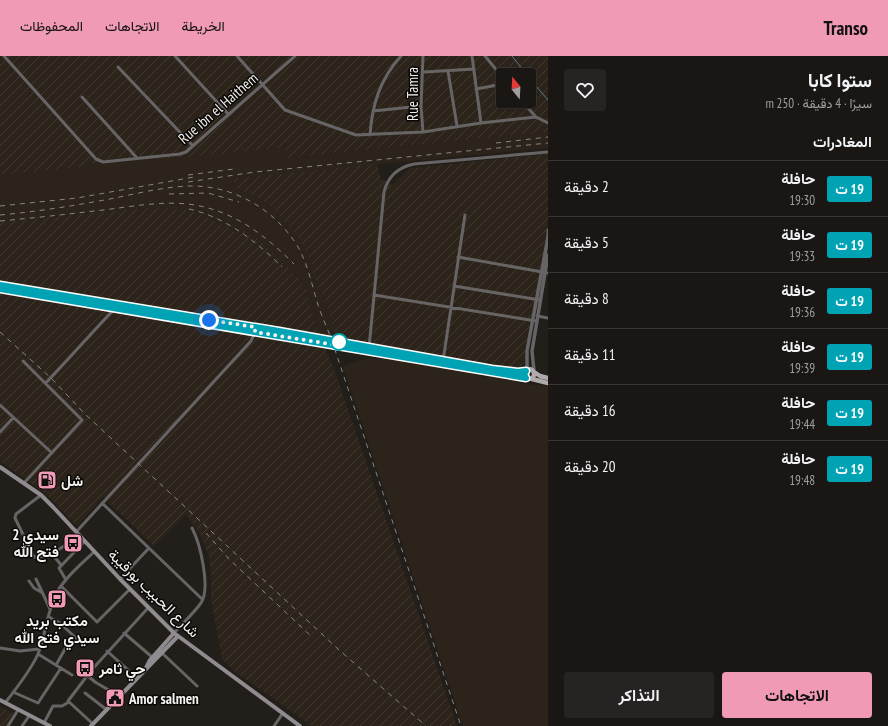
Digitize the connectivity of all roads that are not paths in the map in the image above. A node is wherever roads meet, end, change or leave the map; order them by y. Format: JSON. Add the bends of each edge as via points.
{"nodes":[{"id":1,"x":4,"y":56,"type":"edge"},
{"id":2,"x":176,"y":56,"type":"edge"},
{"id":3,"x":237,"y":56,"type":"edge"},
{"id":4,"x":295,"y":56,"type":"edge"},
{"id":5,"x":401,"y":56,"type":"edge"},
{"id":6,"x":423,"y":56,"type":"edge"},
{"id":7,"x":472,"y":56,"type":"edge"},
{"id":8,"x":485,"y":56,"type":"edge"},
{"id":9,"x":118,"y":67,"type":"dead end"},
{"id":10,"x":474,"y":69,"type":"junction"},
{"id":11,"x":496,"y":69,"type":"edge"},
{"id":12,"x":448,"y":71,"type":"junction"},
{"id":13,"x":424,"y":72,"type":"junction"},
{"id":14,"x":262,"y":84,"type":"junction"},
{"id":15,"x":496,"y":85,"type":"edge"},
{"id":16,"x":476,"y":88,"type":"junction"},
{"id":17,"x":82,"y":97,"type":"dead end"},
{"id":18,"x":421,"y":106,"type":"junction"},
{"id":19,"x":528,"y":108,"type":"edge"},
{"id":20,"x":373,"y":111,"type":"junction"},
{"id":21,"x":228,"y":114,"type":"junction"},
{"id":22,"x":536,"y":117,"type":"junction"},
{"id":23,"x":481,"y":123,"type":"junction"},
{"id":24,"x":548,"y":123,"type":"edge"},
{"id":25,"x":457,"y":126,"type":"junction"},
{"id":26,"x":423,"y":132,"type":"junction"},
{"id":27,"x":370,"y":135,"type":"junction"},
{"id":28,"x":193,"y":146,"type":"junction"},
{"id":29,"x":548,"y":152,"type":"edge"},
{"id":30,"x":137,"y":158,"type":"junction"},
{"id":31,"x":465,"y":215,"type":"dead end"},
{"id":32,"x":548,"y":230,"type":"edge"},
{"id":33,"x":548,"y":237,"type":"edge"},
{"id":34,"x":548,"y":255,"type":"edge"},
{"id":35,"x":458,"y":257,"type":"junction"},
{"id":36,"x":545,"y":272,"type":"edge"},
{"id":37,"x":0,"y":285,"type":"edge"},
{"id":38,"x":454,"y":286,"type":"junction"},
{"id":39,"x":0,"y":289,"type":"edge"},
{"id":40,"x":374,"y":295,"type":"junction"},
{"id":41,"x":538,"y":300,"type":"junction"},
{"id":42,"x":116,"y":306,"type":"junction"},
{"id":43,"x":451,"y":308,"type":"junction"},
{"id":44,"x":535,"y":315,"type":"junction"},
{"id":45,"x":548,"y":318,"type":"edge"},
{"id":46,"x":534,"y":321,"type":"junction"},
{"id":47,"x":255,"y":329,"type":"junction"},
{"id":48,"x":369,"y":350,"type":"junction"},
{"id":49,"x":23,"y":361,"type":"dead end"},
{"id":50,"x":443,"y":361,"type":"junction"},
{"id":51,"x":526,"y":370,"type":"junction"},
{"id":52,"x":534,"y":372,"type":"junction"},
{"id":53,"x":526,"y":378,"type":"junction"},
{"id":54,"x":548,"y":378,"type":"edge"},
{"id":55,"x":532,"y":379,"type":"junction"},
{"id":56,"x":46,"y":383,"type":"junction"},
{"id":57,"x":548,"y":383,"type":"edge"},
{"id":58,"x":0,"y":405,"type":"edge"},
{"id":59,"x":13,"y":418,"type":"junction"},
{"id":60,"x":0,"y":432,"type":"edge"},
{"id":61,"x":52,"y":453,"type":"junction"},
{"id":62,"x":0,"y":467,"type":"edge"},
{"id":63,"x":24,"y":483,"type":"junction"},
{"id":64,"x":41,"y":495,"type":"junction"},
{"id":65,"x":102,"y":503,"type":"junction"},
{"id":66,"x":192,"y":528,"type":"dead end"},
{"id":67,"x":78,"y":533,"type":"junction"},
{"id":68,"x":85,"y":541,"type":"junction"},
{"id":69,"x":149,"y":548,"type":"junction"},
{"id":70,"x":94,"y":552,"type":"junction"},
{"id":71,"x":53,"y":555,"type":"junction"},
{"id":72,"x":61,"y":565,"type":"junction"},
{"id":73,"x":36,"y":579,"type":"dead end"},
{"id":74,"x":120,"y":579,"type":"junction"},
{"id":75,"x":66,"y":580,"type":"junction"},
{"id":76,"x":29,"y":581,"type":"dead end"},
{"id":77,"x":61,"y":586,"type":"junction"},
{"id":78,"x":130,"y":589,"type":"junction"},
{"id":79,"x":41,"y":592,"type":"junction"},
{"id":80,"x":202,"y":599,"type":"junction"},
{"id":81,"x":148,"y":608,"type":"junction"},
{"id":82,"x":50,"y":609,"type":"junction"},
{"id":83,"x":49,"y":617,"type":"junction"},
{"id":84,"x":124,"y":633,"type":"junction"},
{"id":85,"x":174,"y":633,"type":"junction"},
{"id":86,"x":73,"y":635,"type":"junction"},
{"id":87,"x":178,"y":636,"type":"junction"},
{"id":88,"x":80,"y":642,"type":"dead end"},
{"id":89,"x":0,"y":648,"type":"edge"},
{"id":90,"x":39,"y":649,"type":"junction"},
{"id":91,"x":107,"y":652,"type":"junction"},
{"id":92,"x":162,"y":653,"type":"junction"},
{"id":93,"x":38,"y":654,"type":"junction"},
{"id":94,"x":152,"y":657,"type":"junction"},
{"id":95,"x":56,"y":665,"type":"junction"},
{"id":96,"x":61,"y":668,"type":"junction"},
{"id":97,"x":146,"y":668,"type":"junction"},
{"id":98,"x":72,"y":675,"type":"dead end"},
{"id":99,"x":87,"y":676,"type":"junction"},
{"id":100,"x":137,"y":678,"type":"junction"},
{"id":101,"x":197,"y":686,"type":"dead end"},
{"id":102,"x":13,"y":692,"type":"junction"},
{"id":103,"x":85,"y":693,"type":"dead end"},
{"id":104,"x":119,"y":696,"type":"junction"},
{"id":105,"x":0,"y":700,"type":"edge"},
{"id":106,"x":5,"y":702,"type":"junction"},
{"id":107,"x":69,"y":702,"type":"junction"},
{"id":108,"x":18,"y":710,"type":"junction"},
{"id":109,"x":106,"y":710,"type":"junction"},
{"id":110,"x":283,"y":713,"type":"junction"},
{"id":111,"x":29,"y":716,"type":"junction"},
{"id":112,"x":42,"y":722,"type":"junction"},
{"id":113,"x":92,"y":725,"type":"edge"},
{"id":114,"x":8,"y":726,"type":"edge"},
{"id":115,"x":22,"y":726,"type":"edge"},
{"id":116,"x":37,"y":726,"type":"edge"},
{"id":117,"x":50,"y":726,"type":"edge"},
{"id":118,"x":274,"y":726,"type":"edge"},
{"id":119,"x":300,"y":726,"type":"edge"}],
"edges":[{"from":1,"to":30,"type":"street","name":"Rue ibn el Haithem","via":[[96,159],[103,162]]},
{"from":2,"to":21,"type":"street"},
{"from":3,"to":14,"type":"street"},
{"from":4,"to":14,"type":"street","name":"Rue ibn el Haithem"},
{"from":5,"to":20,"type":"street","via":[[381,85]]},
{"from":6,"to":13,"type":"street","name":"Rue Tamra"},
{"from":7,"to":10,"type":"street"},
{"from":8,"to":11,"type":"street"},
{"from":9,"to":28,"type":"street"},
{"from":10,"to":12,"type":"street"},
{"from":10,"to":16,"type":"street"},
{"from":12,"to":13,"type":"street"},
{"from":12,"to":25,"type":"street"},
{"from":13,"to":18,"type":"street","name":"Rue Tamra"},
{"from":14,"to":21,"type":"street","name":"Rue ibn el Haithem"},
{"from":14,"to":27,"type":"street","via":[[282,107],[291,113],[351,134]]},
{"from":15,"to":16,"type":"street"},
{"from":16,"to":23,"type":"street"},
{"from":17,"to":30,"type":"street"},
{"from":18,"to":20,"type":"street"},
{"from":18,"to":26,"type":"street","name":"Rue Tamra"},
{"from":19,"to":22,"type":"street"},
{"from":20,"to":27,"type":"street"},
{"from":21,"to":28,"type":"street","name":"Rue ibn el Haithem"},
{"from":22,"to":23,"type":"street"},
{"from":22,"to":24,"type":"street"},
{"from":23,"to":25,"type":"street"},
{"from":25,"to":26,"type":"street"},
{"from":26,"to":27,"type":"street"},
{"from":28,"to":30,"type":"street","name":"Rue ibn el Haithem","via":[[183,154]]},
{"from":29,"to":40,"type":"street","via":[[414,164],[392,174],[384,192]]},
{"from":31,"to":35,"type":"street"},
{"from":32,"to":33,"type":"street"},
{"from":33,"to":36,"type":"street"},
{"from":34,"to":36,"type":"street"},
{"from":35,"to":36,"type":"street"},
{"from":35,"to":38,"type":"street"},
{"from":36,"to":41,"type":"street"},
{"from":37,"to":42,"type":"main road"},
{"from":38,"to":41,"type":"street"},
{"from":38,"to":43,"type":"street"},
{"from":39,"to":42,"type":"main road"},
{"from":40,"to":43,"type":"street"},
{"from":40,"to":48,"type":"street"},
{"from":41,"to":44,"type":"street"},
{"from":42,"to":47,"type":"main road"},
{"from":42,"to":56,"type":"street"},
{"from":43,"to":46,"type":"street"},
{"from":43,"to":50,"type":"street"},
{"from":44,"to":45,"type":"street"},
{"from":44,"to":46,"type":"street"},
{"from":46,"to":51,"type":"street","via":[[527,351]]},
{"from":46,"to":52,"type":"street"},
{"from":47,"to":48,"type":"main road"},
{"from":47,"to":65,"type":"street","via":[[251,341]]},
{"from":48,"to":50,"type":"main road"},
{"from":48,"to":53,"type":"main road"},
{"from":49,"to":56,"type":"street"},
{"from":50,"to":51,"type":"main road","via":[[504,371]]},
{"from":51,"to":52,"type":"main road"},
{"from":51,"to":53,"type":"main road"},
{"from":52,"to":54,"type":"main road"},
{"from":52,"to":55,"type":"main road"},
{"from":53,"to":55,"type":"main road"},
{"from":55,"to":57,"type":"main road"},
{"from":56,"to":61,"type":"street","via":[[82,420]]},
{"from":58,"to":59,"type":"street"},
{"from":59,"to":60,"type":"street"},
{"from":59,"to":61,"type":"street"},
{"from":61,"to":63,"type":"street"},
{"from":62,"to":63,"type":"main road","name":"شارع الحبيب بورقيبة"},
{"from":63,"to":64,"type":"main road","name":"شارع الحبيب بورقيبة"},
{"from":64,"to":67,"type":"main road","name":"شارع الحبيب بورقيبة"},
{"from":64,"to":71,"type":"street","via":[[16,514],[15,518],[34,557]]},
{"from":65,"to":67,"type":"street"},
{"from":65,"to":69,"type":"street"},
{"from":66,"to":80,"type":"street","via":[[201,552]]},
{"from":67,"to":68,"type":"main road","name":"شارع الحبيب بورقيبة"},
{"from":67,"to":71,"type":"street"},
{"from":68,"to":70,"type":"main road","name":"شارع الحبيب بورقيبة"},
{"from":68,"to":72,"type":"street"},
{"from":69,"to":74,"type":"street"},
{"from":69,"to":80,"type":"street"},
{"from":70,"to":74,"type":"main road","name":"شارع الحبيب بورقيبة"},
{"from":70,"to":75,"type":"street"},
{"from":71,"to":72,"type":"street"},
{"from":72,"to":75,"type":"street","via":[[59,571]]},
{"from":73,"to":79,"type":"street"},
{"from":74,"to":78,"type":"main road","name":"شارع الحبيب بورقيبة"},
{"from":75,"to":77,"type":"street"},
{"from":76,"to":79,"type":"street"},
{"from":77,"to":78,"type":"street","via":[[97,622]]},
{"from":77,"to":82,"type":"street"},
{"from":78,"to":81,"type":"main road","name":"شارع الحبيب بورقيبة"},
{"from":79,"to":82,"type":"street"},
{"from":80,"to":85,"type":"street"},
{"from":81,"to":84,"type":"street"},
{"from":81,"to":85,"type":"main road","name":"شارع الحبيب بورقيبة"},
{"from":82,"to":83,"type":"street"},
{"from":83,"to":86,"type":"street"},
{"from":83,"to":90,"type":"street"},
{"from":84,"to":91,"type":"street"},
{"from":84,"to":94,"type":"street"},
{"from":85,"to":87,"type":"main road","name":"شارع الحبيب بورقيبة"},
{"from":85,"to":94,"type":"main road"},
{"from":86,"to":88,"type":"street"},
{"from":86,"to":95,"type":"street"},
{"from":87,"to":92,"type":"main road"},
{"from":87,"to":110,"type":"main road","name":"شارع الحبيب بورقيبة"},
{"from":89,"to":90,"type":"street","via":[[20,651]]},
{"from":90,"to":93,"type":"street"},
{"from":91,"to":99,"type":"street"},
{"from":91,"to":100,"type":"street"},
{"from":92,"to":97,"type":"main road"},
{"from":92,"to":101,"type":"street"},
{"from":93,"to":95,"type":"street"},
{"from":93,"to":102,"type":"street"},
{"from":94,"to":97,"type":"main road"},
{"from":95,"to":96,"type":"street"},
{"from":96,"to":98,"type":"street"},
{"from":96,"to":102,"type":"street","via":[[38,704]]},
{"from":97,"to":100,"type":"main road"},
{"from":99,"to":104,"type":"street"},
{"from":99,"to":107,"type":"street","via":[[68,699]]},
{"from":100,"to":104,"type":"main road"},
{"from":102,"to":106,"type":"street"},
{"from":103,"to":109,"type":"street"},
{"from":104,"to":109,"type":"main road"},
{"from":105,"to":106,"type":"main road"},
{"from":106,"to":108,"type":"main road"},
{"from":107,"to":112,"type":"street","via":[[54,706]]},
{"from":107,"to":113,"type":"street"},
{"from":108,"to":111,"type":"main road"},
{"from":108,"to":114,"type":"street"},
{"from":109,"to":113,"type":"main road"},
{"from":110,"to":118,"type":"street"},
{"from":110,"to":119,"type":"main road","name":"شارع الحبيب بورقيبة"},
{"from":111,"to":112,"type":"main road"},
{"from":111,"to":115,"type":"street"},
{"from":112,"to":116,"type":"street"},
{"from":112,"to":117,"type":"main road"}]}
